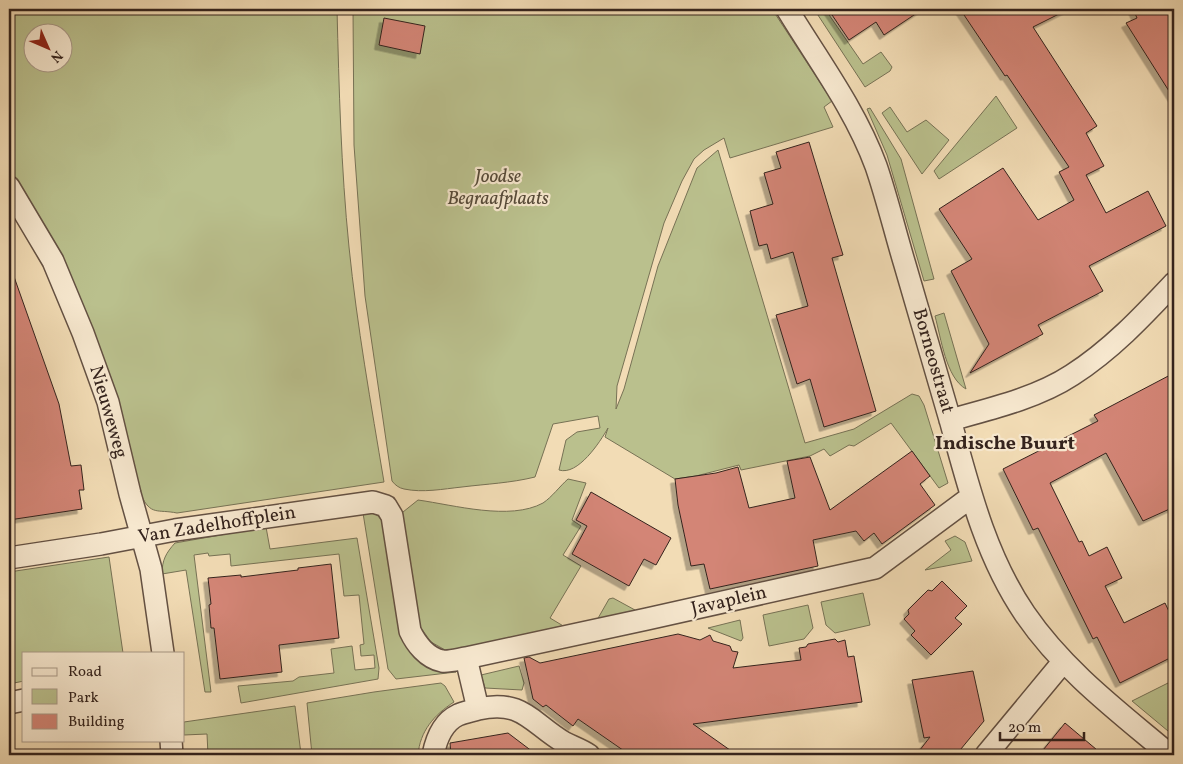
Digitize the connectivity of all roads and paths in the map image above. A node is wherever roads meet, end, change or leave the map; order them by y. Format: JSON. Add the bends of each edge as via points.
{"nodes":[{"id":1,"x":786,"y":9,"type":"edge"},
{"id":2,"x":9,"y":187,"type":"edge"},
{"id":3,"x":1174,"y":283,"type":"edge"},
{"id":4,"x":950,"y":420,"type":"junction"},
{"id":5,"x":971,"y":498,"type":"junction"},
{"id":6,"x":142,"y":537,"type":"junction"},
{"id":7,"x":398,"y":543,"type":"joint"},
{"id":8,"x":9,"y":558,"type":"edge"},
{"id":9,"x":163,"y":652,"type":"edge"},
{"id":10,"x":466,"y":658,"type":"junction"},
{"id":11,"x":1063,"y":662,"type":"junction"},
{"id":12,"x":22,"y":700,"type":"edge"},
{"id":13,"x":9,"y":703,"type":"edge"},
{"id":14,"x":478,"y":709,"type":"junction"},
{"id":15,"x":171,"y":742,"type":"edge"},
{"id":16,"x":172,"y":755,"type":"edge"},
{"id":17,"x":433,"y":755,"type":"edge"},
{"id":18,"x":589,"y":755,"type":"edge"},
{"id":19,"x":986,"y":755,"type":"edge"},
{"id":20,"x":1170,"y":755,"type":"edge"}],
"edges":[{"from":1,"to":4,"type":"street","name":"Borneostraat","via":[[849,108],[876,166]]},
{"from":2,"to":6,"type":"street","name":"Nieuweweg","via":[[53,261],[83,333],[108,402]]},
{"from":3,"to":4,"type":"street","via":[[1123,336],[1072,375],[1044,390]]},
{"from":4,"to":5,"type":"street","name":"Borneostraat"},
{"from":5,"to":10,"type":"street","name":"Javaplein","via":[[875,568]]},
{"from":5,"to":11,"type":"street","name":"Borneostraat","via":[[1004,579],[1024,613]]},
{"from":6,"to":7,"type":"street","name":"Van Zadelhoffplein","via":[[373,502],[386,506],[392,516]]},
{"from":6,"to":8,"type":"street","name":"Van Zadelhoffplein"},
{"from":6,"to":9,"type":"street","name":"Nieuweweg","via":[[151,569]]},
{"from":7,"to":10,"type":"street","name":"Javaplein","via":[[410,631],[415,642],[432,657],[443,661]]},
{"from":10,"to":14,"type":"street"},
{"from":11,"to":19,"type":"street"},
{"from":11,"to":20,"type":"street","name":"Borneostraat"},
{"from":12,"to":13,"type":"street"},
{"from":14,"to":17,"type":"street","via":[[457,715],[444,727],[436,740]]},
{"from":14,"to":18,"type":"street","via":[[493,706],[521,711]]},
{"from":15,"to":16,"type":"street"}]}
